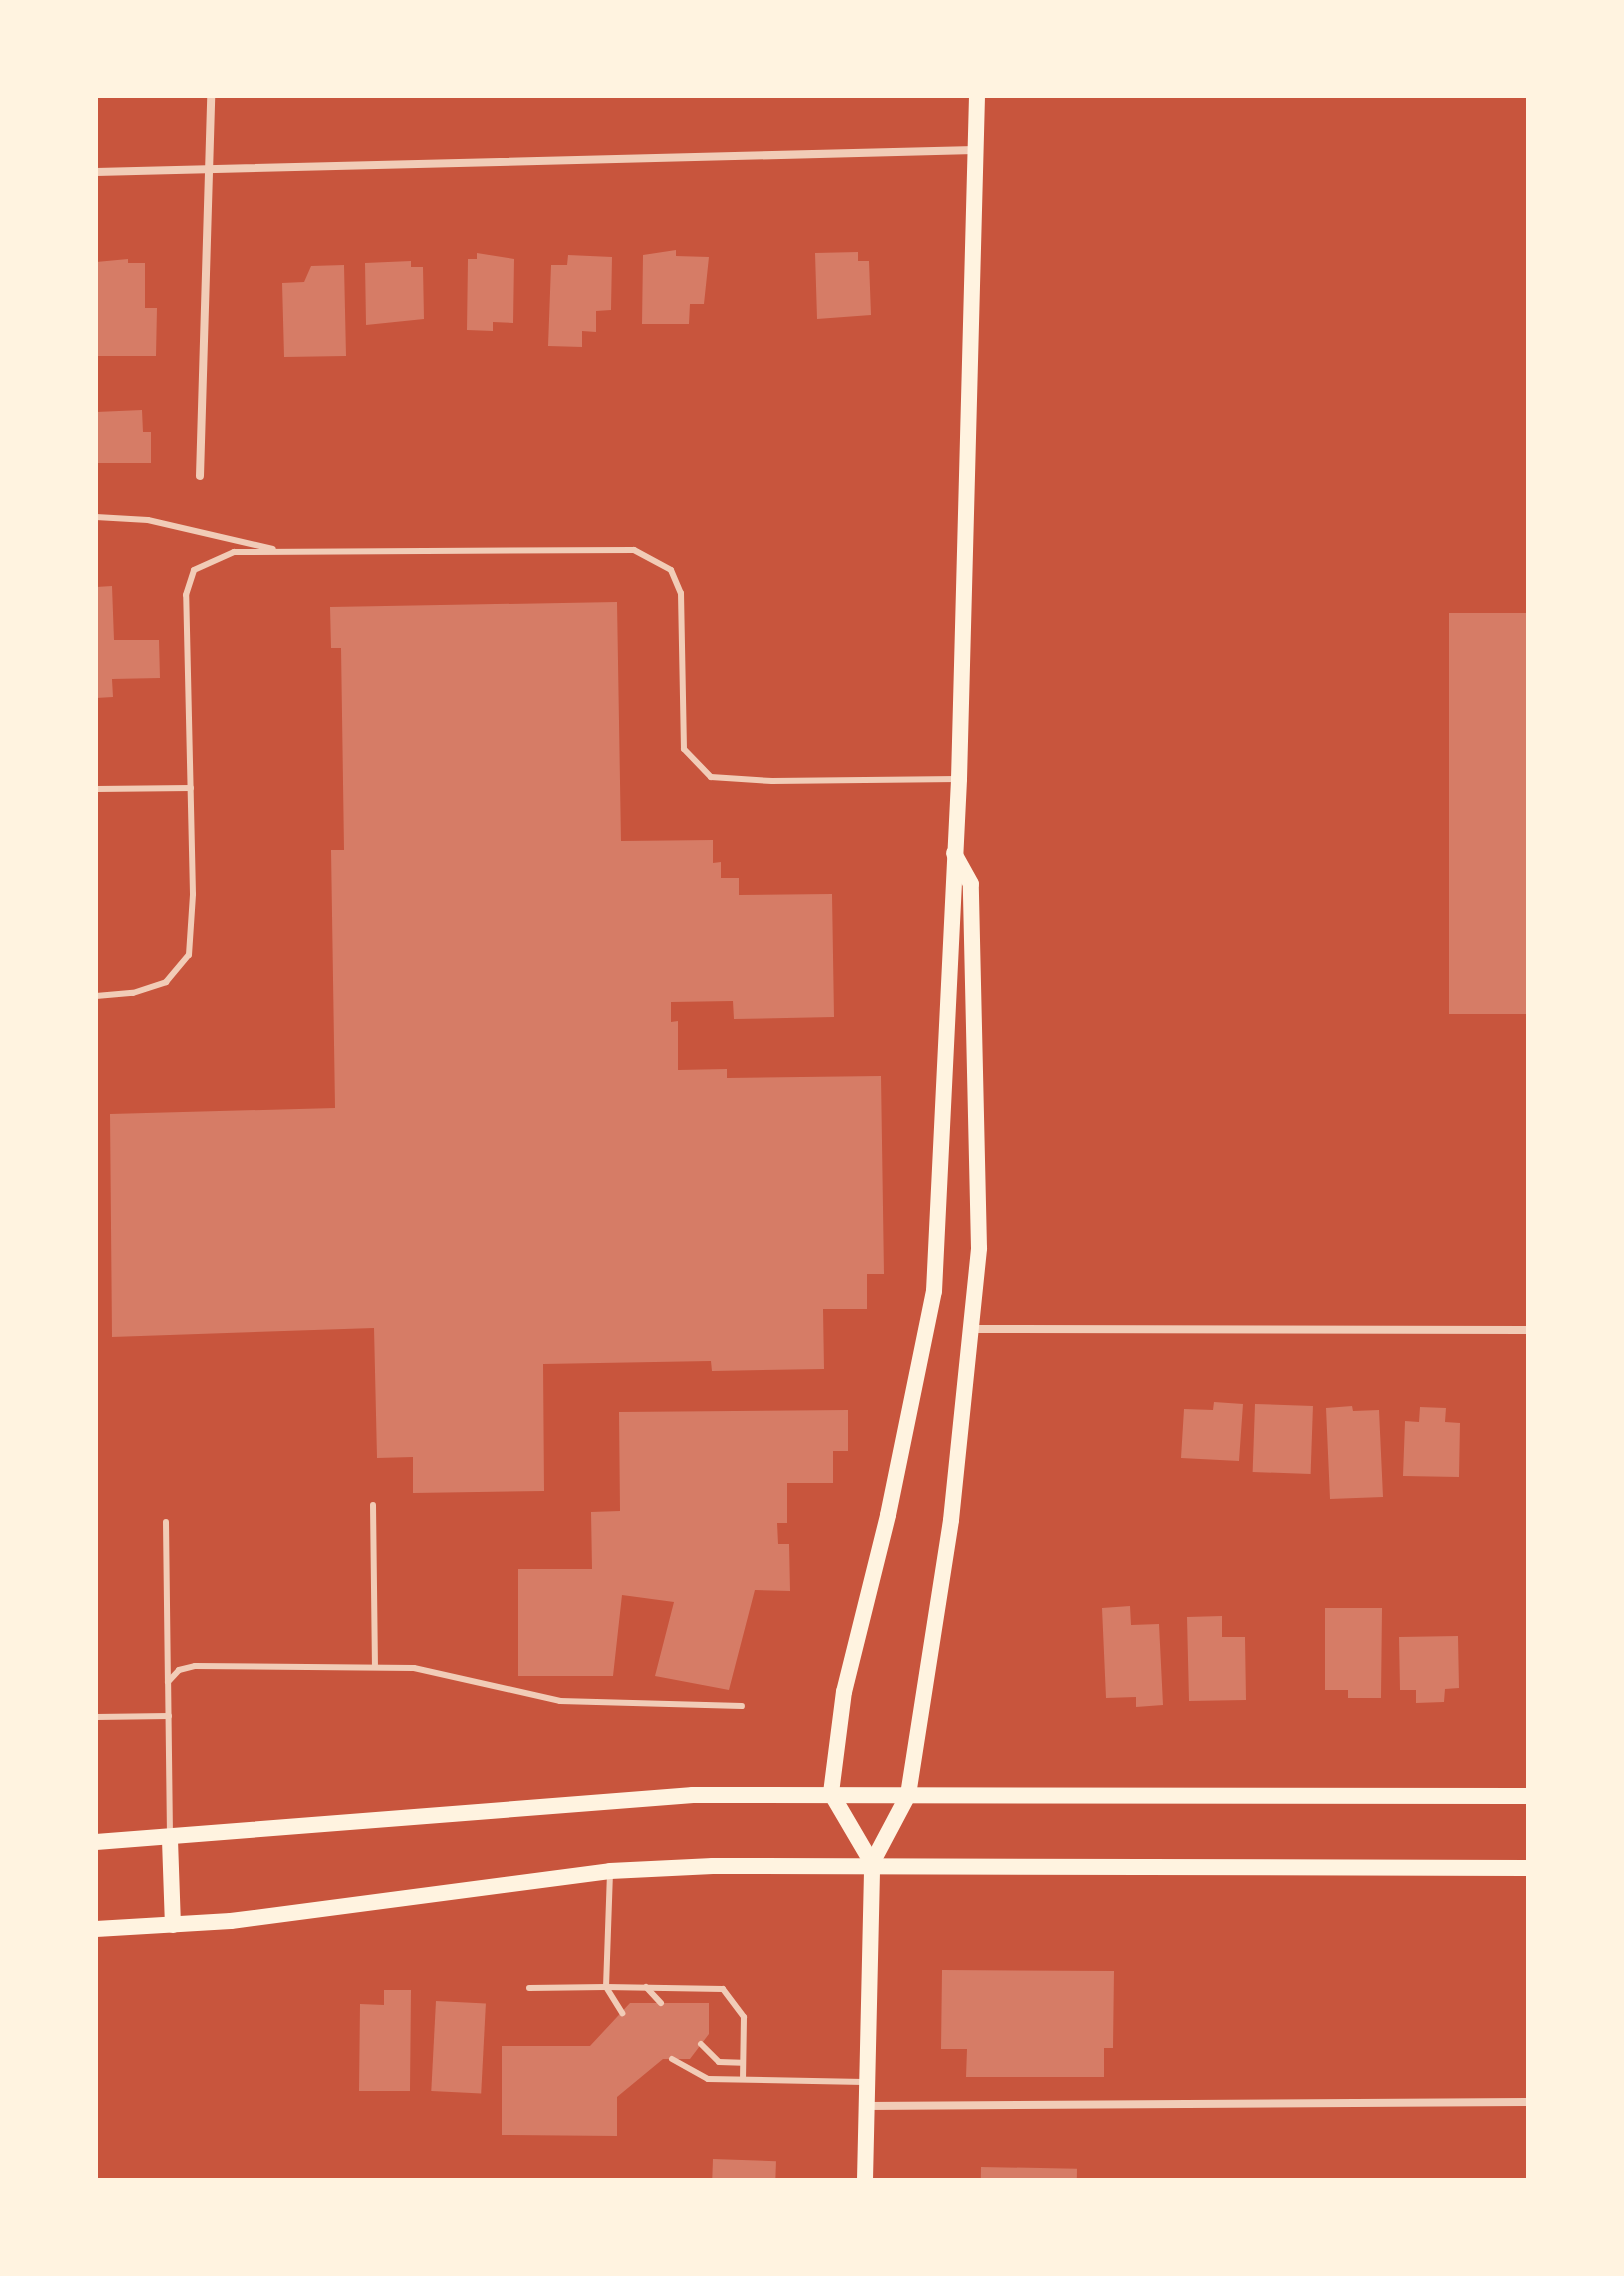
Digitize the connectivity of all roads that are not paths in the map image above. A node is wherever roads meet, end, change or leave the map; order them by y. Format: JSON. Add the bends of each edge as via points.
{"nodes":[{"id":1,"x":211,"y":96,"type":"edge"},
{"id":2,"x":977,"y":96,"type":"edge"},
{"id":3,"x":976,"y":150,"type":"junction"},
{"id":4,"x":211,"y":171,"type":"junction"},
{"id":5,"x":96,"y":172,"type":"edge"},
{"id":6,"x":200,"y":476,"type":"dead end"},
{"id":7,"x":96,"y":517,"type":"edge"},
{"id":8,"x":285,"y":551,"type":"junction"},
{"id":9,"x":959,"y":779,"type":"junction"},
{"id":10,"x":191,"y":788,"type":"junction"},
{"id":11,"x":96,"y":789,"type":"edge"},
{"id":12,"x":954,"y":853,"type":"junction"},
{"id":13,"x":96,"y":996,"type":"edge"},
{"id":14,"x":972,"y":1329,"type":"junction"},
{"id":15,"x":1528,"y":1330,"type":"edge"},
{"id":16,"x":373,"y":1505,"type":"dead end"},
{"id":17,"x":166,"y":1522,"type":"dead end"},
{"id":18,"x":375,"y":1667,"type":"junction"},
{"id":19,"x":168,"y":1682,"type":"junction"},
{"id":20,"x":742,"y":1706,"type":"dead end"},
{"id":21,"x":169,"y":1716,"type":"junction"},
{"id":22,"x":96,"y":1717,"type":"edge"},
{"id":23,"x":831,"y":1793,"type":"junction"},
{"id":24,"x":908,"y":1795,"type":"junction"},
{"id":25,"x":1528,"y":1796,"type":"edge"},
{"id":26,"x":170,"y":1840,"type":"junction"},
{"id":27,"x":96,"y":1842,"type":"edge"},
{"id":28,"x":872,"y":1863,"type":"junction"},
{"id":29,"x":1528,"y":1868,"type":"edge"},
{"id":30,"x":610,"y":1871,"type":"junction"},
{"id":31,"x":173,"y":1925,"type":"junction"},
{"id":32,"x":96,"y":1929,"type":"edge"},
{"id":33,"x":606,"y":1987,"type":"junction"},
{"id":34,"x":646,"y":1987,"type":"junction"},
{"id":35,"x":529,"y":1988,"type":"dead end"},
{"id":36,"x":661,"y":2003,"type":"dead end"},
{"id":37,"x":622,"y":2013,"type":"dead end"},
{"id":38,"x":701,"y":2044,"type":"dead end"},
{"id":39,"x":672,"y":2059,"type":"dead end"},
{"id":40,"x":742,"y":2063,"type":"junction"},
{"id":41,"x":743,"y":2079,"type":"junction"},
{"id":42,"x":868,"y":2083,"type":"junction"},
{"id":43,"x":1528,"y":2102,"type":"edge"},
{"id":44,"x":867,"y":2106,"type":"junction"},
{"id":45,"x":865,"y":2180,"type":"edge"}],
"edges":[{"from":1,"to":4,"type":"street"},
{"from":2,"to":3,"type":"main road"},
{"from":3,"to":4,"type":"street"},
{"from":3,"to":9,"type":"main road"},
{"from":4,"to":5,"type":"street"},
{"from":4,"to":6,"type":"street"},
{"from":7,"to":8,"type":"lane","via":[[148,520]]},
{"from":8,"to":9,"type":"lane","via":[[634,550],[671,570],[681,593],[684,749],[711,777]]},
{"from":8,"to":10,"type":"lane","via":[[234,552],[194,570],[186,595]]},
{"from":9,"to":12,"type":"main road"},
{"from":10,"to":11,"type":"lane"},
{"from":10,"to":13,"type":"lane","via":[[189,955],[166,982],[133,993]]},
{"from":12,"to":14,"type":"main road","via":[[971,884],[977,1032],[979,1248]]},
{"from":12,"to":23,"type":"main road","via":[[934,1291],[888,1515],[844,1692]]},
{"from":14,"to":15,"type":"street"},
{"from":14,"to":24,"type":"main road","via":[[951,1520]]},
{"from":16,"to":18,"type":"lane"},
{"from":17,"to":19,"type":"lane"},
{"from":18,"to":19,"type":"lane","via":[[195,1666],[179,1670]]},
{"from":18,"to":20,"type":"lane","via":[[442,1670],[515,1694],[560,1701]]},
{"from":19,"to":21,"type":"lane"},
{"from":21,"to":22,"type":"lane"},
{"from":21,"to":26,"type":"lane"},
{"from":23,"to":24,"type":"main road"},
{"from":23,"to":26,"type":"main road","via":[[693,1795]]},
{"from":23,"to":28,"type":"main road"},
{"from":24,"to":25,"type":"main road"},
{"from":24,"to":28,"type":"main road"},
{"from":26,"to":27,"type":"main road"},
{"from":26,"to":31,"type":"main road"},
{"from":28,"to":29,"type":"main road"},
{"from":28,"to":30,"type":"main road"},
{"from":28,"to":42,"type":"main road"},
{"from":30,"to":31,"type":"main road"},
{"from":30,"to":33,"type":"lane"},
{"from":31,"to":32,"type":"main road"},
{"from":33,"to":34,"type":"lane"},
{"from":33,"to":35,"type":"lane"},
{"from":33,"to":37,"type":"lane"},
{"from":34,"to":36,"type":"lane"},
{"from":34,"to":40,"type":"lane","via":[[723,1989],[744,2017]]},
{"from":38,"to":40,"type":"lane","via":[[719,2062]]},
{"from":39,"to":41,"type":"lane","via":[[708,2079]]},
{"from":40,"to":41,"type":"lane"},
{"from":41,"to":42,"type":"lane"},
{"from":42,"to":44,"type":"main road"},
{"from":43,"to":44,"type":"street"},
{"from":44,"to":45,"type":"main road"}]}
